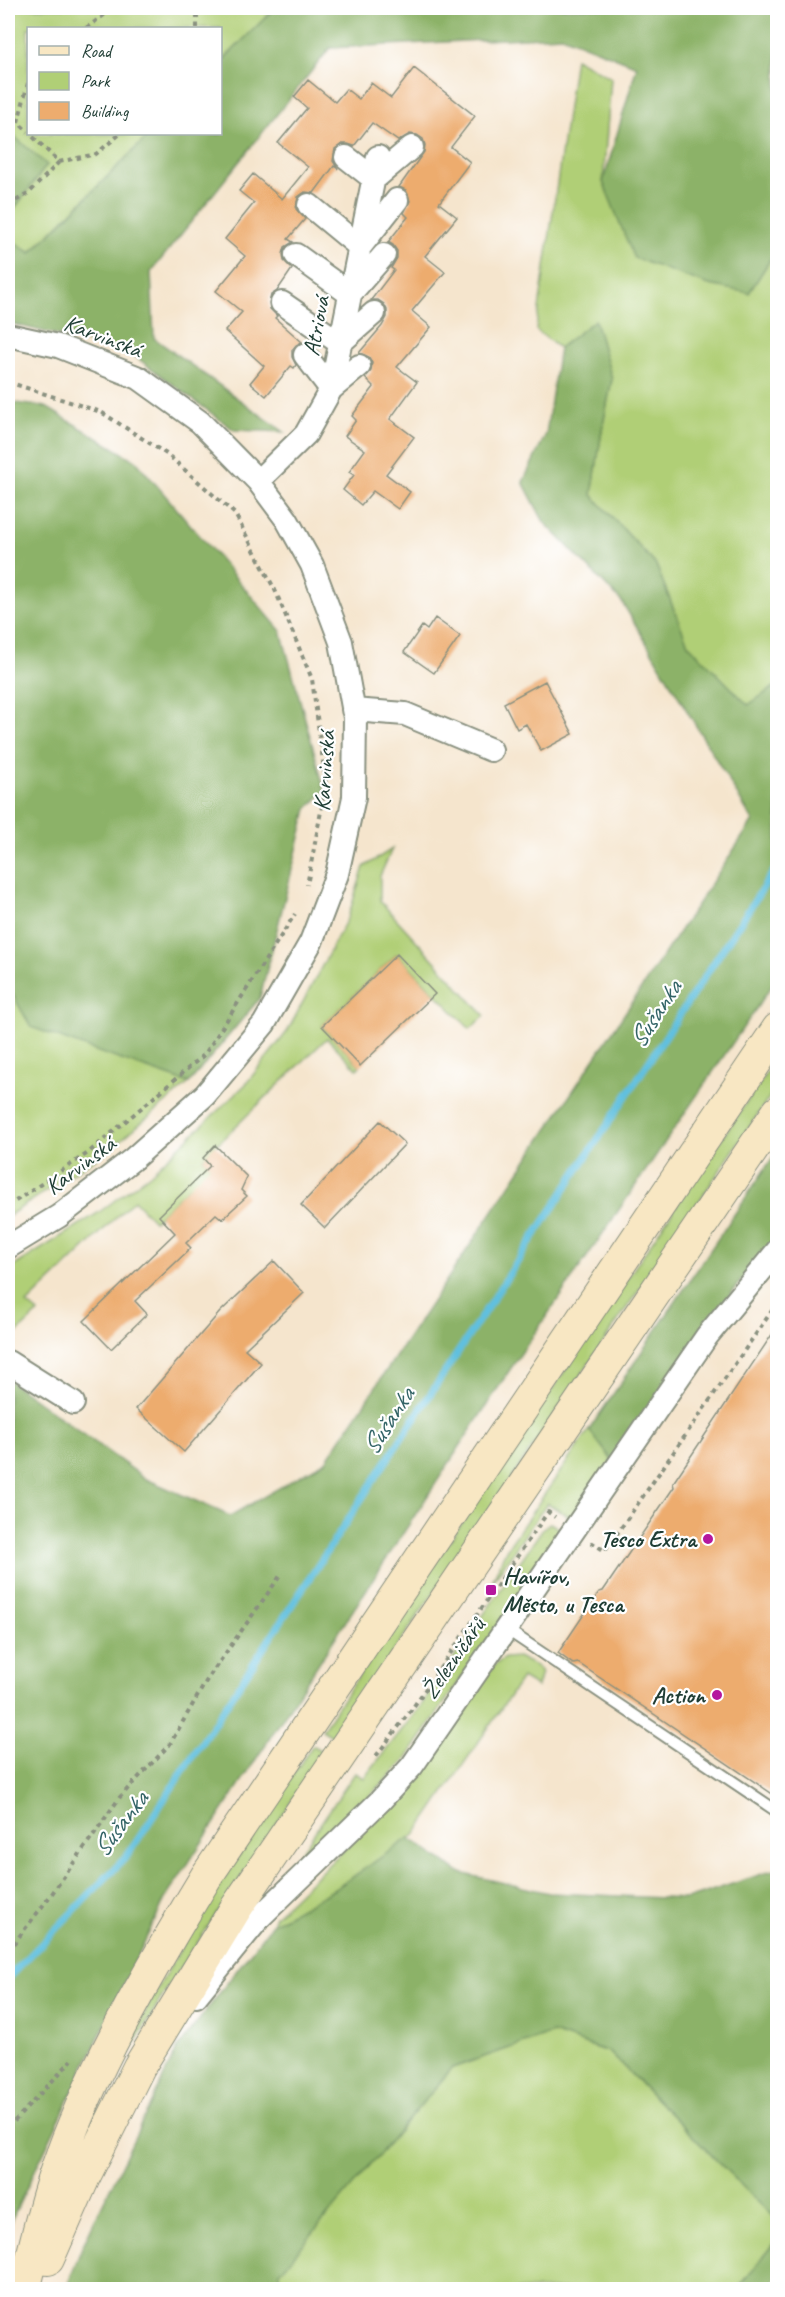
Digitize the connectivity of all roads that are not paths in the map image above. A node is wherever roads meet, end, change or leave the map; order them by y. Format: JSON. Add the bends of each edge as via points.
{"nodes":[{"id":1,"x":412,"y":147,"type":"dead end"},
{"id":2,"x":346,"y":157,"type":"dead end"},
{"id":3,"x":376,"y":168,"type":"junction"},
{"id":4,"x":397,"y":200,"type":"dead end"},
{"id":5,"x":309,"y":205,"type":"dead end"},
{"id":6,"x":360,"y":247,"type":"junction"},
{"id":7,"x":296,"y":255,"type":"dead end"},
{"id":8,"x":384,"y":255,"type":"dead end"},
{"id":9,"x":350,"y":294,"type":"junction"},
{"id":10,"x":282,"y":303,"type":"dead end"},
{"id":11,"x":374,"y":313,"type":"dead end"},
{"id":12,"x":8,"y":335,"type":"edge"},
{"id":13,"x":340,"y":343,"type":"junction"},
{"id":14,"x":305,"y":355,"type":"dead end"},
{"id":15,"x":359,"y":366,"type":"dead end"},
{"id":16,"x":331,"y":389,"type":"junction"},
{"id":17,"x":258,"y":481,"type":"junction"},
{"id":18,"x":354,"y":710,"type":"junction"},
{"id":19,"x":491,"y":750,"type":"dead end"},
{"id":20,"x":777,"y":1029,"type":"edge"},
{"id":21,"x":777,"y":1112,"type":"edge"},
{"id":22,"x":8,"y":1247,"type":"edge"},
{"id":23,"x":777,"y":1250,"type":"edge"},
{"id":24,"x":8,"y":1362,"type":"edge"},
{"id":25,"x":73,"y":1403,"type":"dead end"},
{"id":26,"x":506,"y":1629,"type":"junction"},
{"id":27,"x":777,"y":1812,"type":"edge"},
{"id":28,"x":139,"y":2067,"type":"junction"},
{"id":29,"x":24,"y":2289,"type":"edge"},
{"id":30,"x":34,"y":2289,"type":"edge"}],
"edges":[{"from":1,"to":3,"type":"street"},
{"from":2,"to":3,"type":"street"},
{"from":3,"to":6,"type":"street","name":"Atriová"},
{"from":4,"to":6,"type":"street"},
{"from":5,"to":6,"type":"street"},
{"from":6,"to":9,"type":"street","name":"Atriová"},
{"from":7,"to":9,"type":"street"},
{"from":8,"to":9,"type":"street"},
{"from":9,"to":13,"type":"street","name":"Atriová"},
{"from":10,"to":13,"type":"street"},
{"from":11,"to":13,"type":"street"},
{"from":12,"to":17,"type":"street","name":"Karvinská","via":[[58,345],[139,378],[200,422]]},
{"from":13,"to":16,"type":"street","name":"Atriová"},
{"from":14,"to":16,"type":"street"},
{"from":15,"to":16,"type":"street"},
{"from":16,"to":17,"type":"street","name":"Atriová","via":[[306,434]]},
{"from":17,"to":18,"type":"street","name":"Karvinská","via":[[287,519],[312,565],[341,642]]},
{"from":18,"to":19,"type":"street","via":[[405,714]]},
{"from":18,"to":22,"type":"street","name":"Karvinská","via":[[354,796],[337,874],[311,942],[264,1024],[205,1095],[133,1159],[59,1216]]},
{"from":20,"to":29,"type":"main road","via":[[206,1877],[158,1957],[113,2041],[54,2175]]},
{"from":21,"to":28,"type":"main road","via":[[236,1908]]},
{"from":23,"to":26,"type":"street","name":"Železničářů","via":[[707,1336]]},
{"from":24,"to":25,"type":"street"},
{"from":26,"to":27,"type":"lane"},
{"from":26,"to":28,"type":"street","name":"Železničářů","via":[[412,1766],[260,1917]]},
{"from":28,"to":30,"type":"main road"}]}
